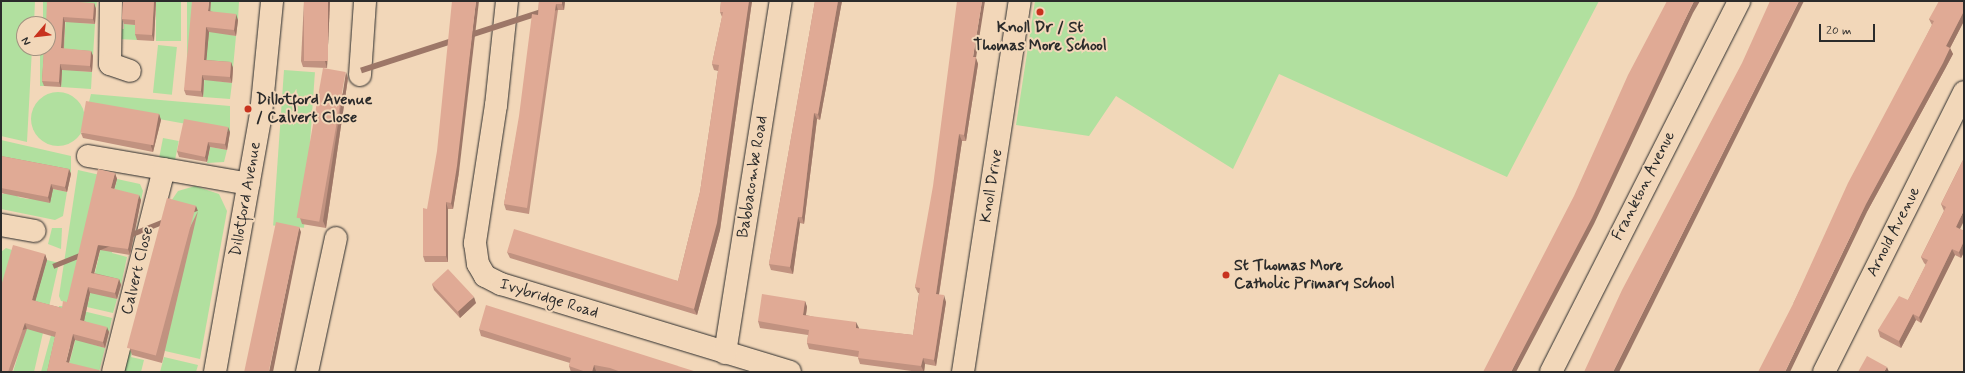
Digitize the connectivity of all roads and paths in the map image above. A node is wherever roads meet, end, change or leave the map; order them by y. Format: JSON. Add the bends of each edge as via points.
{"nodes":[{"id":1,"x":112,"y":1,"type":"edge"},
{"id":2,"x":272,"y":1,"type":"edge"},
{"id":3,"x":365,"y":1,"type":"edge"},
{"id":4,"x":507,"y":1,"type":"edge"},
{"id":5,"x":780,"y":1,"type":"edge"},
{"id":6,"x":1020,"y":1,"type":"edge"},
{"id":7,"x":1739,"y":1,"type":"edge"},
{"id":8,"x":130,"y":71,"type":"dead end"},
{"id":9,"x":360,"y":75,"type":"dead end"},
{"id":10,"x":1964,"y":92,"type":"edge"},
{"id":11,"x":88,"y":156,"type":"dead end"},
{"id":12,"x":164,"y":169,"type":"junction"},
{"id":13,"x":249,"y":184,"type":"junction"},
{"id":14,"x":1,"y":225,"type":"edge"},
{"id":15,"x":34,"y":231,"type":"dead end"},
{"id":16,"x":336,"y":238,"type":"dead end"},
{"id":17,"x":725,"y":353,"type":"junction"},
{"id":18,"x":113,"y":372,"type":"edge"},
{"id":19,"x":215,"y":372,"type":"edge"},
{"id":20,"x":307,"y":372,"type":"edge"},
{"id":21,"x":790,"y":372,"type":"edge"},
{"id":22,"x":963,"y":372,"type":"edge"},
{"id":23,"x":1551,"y":372,"type":"edge"},
{"id":24,"x":1824,"y":372,"type":"edge"}],
"edges":[{"from":1,"to":8,"type":"street","via":[[110,64]]},
{"from":2,"to":13,"type":"street","name":"Dillotford Avenue","via":[[267,69]]},
{"from":3,"to":9,"type":"street"},
{"from":4,"to":17,"type":"street","name":"Ivybridge Road","via":[[496,105],[475,243],[481,270],[501,284]]},
{"from":5,"to":17,"type":"street","name":"Babbacombe Road"},
{"from":6,"to":22,"type":"street","name":"Knoll Drive"},
{"from":7,"to":23,"type":"street","name":"Frankton Avenue"},
{"from":10,"to":24,"type":"street","name":"Arnold Avenue"},
{"from":11,"to":12,"type":"street"},
{"from":12,"to":13,"type":"street"},
{"from":12,"to":18,"type":"street","name":"Calvert Close"},
{"from":13,"to":19,"type":"street","name":"Dillotford Avenue"},
{"from":14,"to":15,"type":"street"},
{"from":16,"to":20,"type":"street"},
{"from":17,"to":21,"type":"street","name":"Ivybridge Road"}]}
